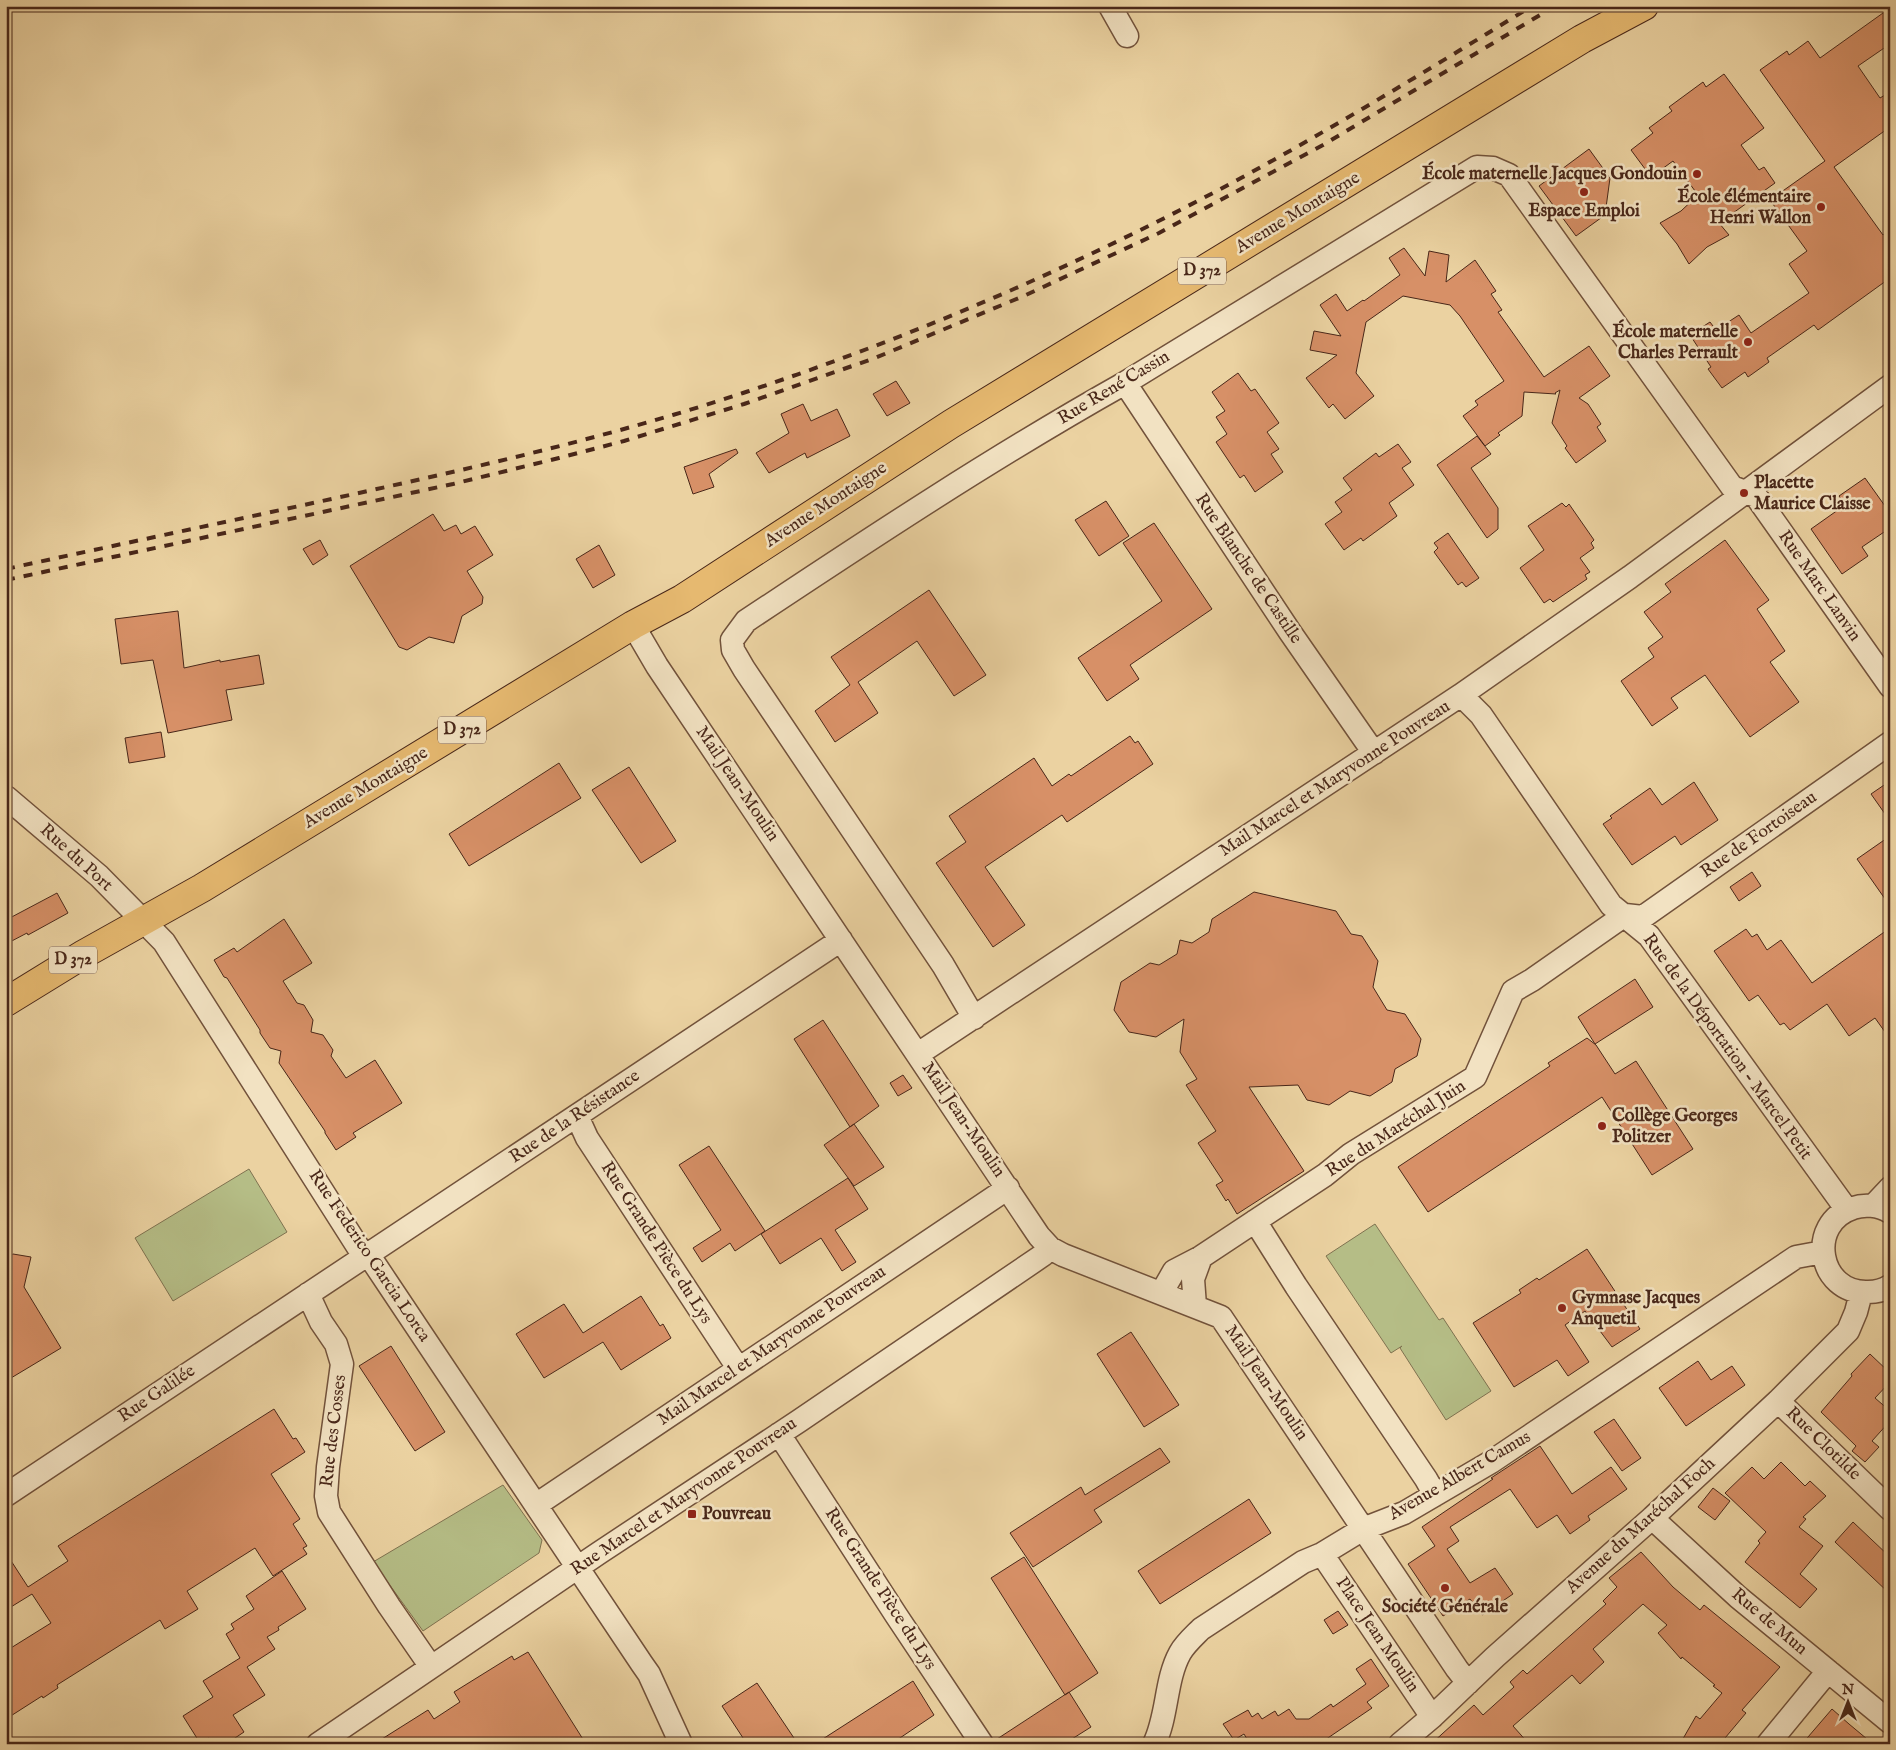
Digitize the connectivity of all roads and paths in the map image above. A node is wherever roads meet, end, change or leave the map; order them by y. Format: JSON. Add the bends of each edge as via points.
{"nodes":[{"id":1,"x":1110,"y":6,"type":"edge"},
{"id":2,"x":1644,"y":6,"type":"edge"},
{"id":3,"x":1127,"y":36,"type":"dead end"},
{"id":4,"x":1509,"y":175,"type":"joint"},
{"id":5,"x":1125,"y":383,"type":"junction"},
{"id":6,"x":1890,"y":386,"type":"edge"},
{"id":7,"x":1744,"y":493,"type":"junction"},
{"id":8,"x":633,"y":625,"type":"junction"},
{"id":9,"x":1890,"y":686,"type":"edge"},
{"id":10,"x":1461,"y":695,"type":"junction"},
{"id":11,"x":1890,"y":743,"type":"edge"},
{"id":12,"x":1374,"y":753,"type":"junction"},
{"id":13,"x":6,"y":797,"type":"edge"},
{"id":14,"x":1625,"y":915,"type":"junction"},
{"id":15,"x":142,"y":921,"type":"junction"},
{"id":16,"x":841,"y":940,"type":"junction"},
{"id":17,"x":6,"y":1002,"type":"edge"},
{"id":18,"x":974,"y":1018,"type":"junction"},
{"id":19,"x":918,"y":1054,"type":"junction"},
{"id":20,"x":577,"y":1116,"type":"junction"},
{"id":21,"x":1008,"y":1188,"type":"junction"},
{"id":22,"x":1890,"y":1188,"type":"edge"},
{"id":23,"x":1881,"y":1209,"type":"edge"},
{"id":24,"x":1847,"y":1210,"type":"junction"},
{"id":25,"x":1255,"y":1221,"type":"junction"},
{"id":26,"x":1050,"y":1248,"type":"junction"},
{"id":27,"x":1823,"y":1252,"type":"junction"},
{"id":28,"x":366,"y":1255,"type":"junction"},
{"id":29,"x":1201,"y":1257,"type":"junction"},
{"id":30,"x":1890,"y":1286,"type":"edge"},
{"id":31,"x":1162,"y":1292,"type":"junction"},
{"id":32,"x":1861,"y":1293,"type":"junction"},
{"id":33,"x":308,"y":1294,"type":"junction"},
{"id":34,"x":1195,"y":1306,"type":"junction"},
{"id":35,"x":738,"y":1368,"type":"junction"},
{"id":36,"x":1778,"y":1400,"type":"junction"},
{"id":37,"x":779,"y":1434,"type":"junction"},
{"id":38,"x":6,"y":1495,"type":"edge"},
{"id":39,"x":1435,"y":1495,"type":"junction"},
{"id":40,"x":536,"y":1505,"type":"junction"},
{"id":41,"x":1890,"y":1509,"type":"edge"},
{"id":42,"x":1652,"y":1518,"type":"junction"},
{"id":43,"x":1363,"y":1529,"type":"junction"},
{"id":44,"x":1322,"y":1554,"type":"junction"},
{"id":45,"x":578,"y":1567,"type":"junction"},
{"id":46,"x":431,"y":1667,"type":"junction"},
{"id":47,"x":1828,"y":1671,"type":"junction"},
{"id":48,"x":1468,"y":1683,"type":"junction"},
{"id":49,"x":1432,"y":1717,"type":"junction"},
{"id":50,"x":1890,"y":1722,"type":"edge"},
{"id":51,"x":318,"y":1744,"type":"edge"},
{"id":52,"x":681,"y":1744,"type":"edge"},
{"id":53,"x":982,"y":1744,"type":"edge"},
{"id":54,"x":1154,"y":1744,"type":"edge"},
{"id":55,"x":1400,"y":1744,"type":"edge"},
{"id":56,"x":1768,"y":1744,"type":"edge"}],
"edges":[{"from":1,"to":3,"type":"street"},
{"from":2,"to":8,"type":"main road","name":"Avenue Montaigne","number":"D 372","via":[[1582,40],[951,424],[682,599]]},
{"from":4,"to":5,"type":"street","name":"Rue René Cassin","via":[[1493,168],[1477,167]]},
{"from":4,"to":7,"type":"street","name":"Rue Marc Lanvin","via":[[1732,487]]},
{"from":5,"to":12,"type":"street","name":"Rue Blanche de Castille","via":[[1284,624]]},
{"from":5,"to":18,"type":"street","name":"Rue René Cassin","via":[[908,513],[746,621],[732,640],[733,650],[744,669],[943,965]]},
{"from":6,"to":7,"type":"street","name":"Mail Marcel et Maryvonne Pouvreau"},
{"from":7,"to":9,"type":"street","name":"Rue Marc Lanvin","via":[[1756,496]]},
{"from":7,"to":10,"type":"street","name":"Mail Marcel et Maryvonne Pouvreau"},
{"from":8,"to":15,"type":"main road","name":"Avenue Montaigne","number":"D 372","via":[[202,888]]},
{"from":8,"to":16,"type":"street","name":"Mail Jean-Moulin","via":[[657,666]]},
{"from":10,"to":12,"type":"street","name":"Mail Marcel et Maryvonne Pouvreau"},
{"from":10,"to":14,"type":"street","name":"Rue de la Déportation - Marcel Petit","via":[[1481,715],[1611,905]]},
{"from":11,"to":14,"type":"street","name":"Rue de Fortoiseau","via":[[1643,917]]},
{"from":12,"to":18,"type":"street","name":"Mail Marcel et Maryvonne Pouvreau"},
{"from":13,"to":15,"type":"street","name":"Rue du Port","via":[[99,876]]},
{"from":14,"to":24,"type":"street","name":"Rue de la Déportation - Marcel Petit","via":[[1649,936]]},
{"from":14,"to":25,"type":"street","name":"Rue du Maréchal Juin","via":[[1513,991],[1475,1078],[1351,1154]]},
{"from":15,"to":17,"type":"main road","name":"Avenue Montaigne","number":"D 372"},
{"from":15,"to":28,"type":"street","name":"Rue Federico Garcia Lorca","via":[[164,942],[341,1222]]},
{"from":16,"to":19,"type":"street","name":"Mail Jean-Moulin"},
{"from":16,"to":20,"type":"street","name":"Rue de la Résistance"},
{"from":18,"to":19,"type":"street","name":"Mail Marcel et Maryvonne Pouvreau"},
{"from":19,"to":21,"type":"street","name":"Mail Jean-Moulin"},
{"from":20,"to":28,"type":"street","name":"Rue de la Résistance"},
{"from":20,"to":35,"type":"street","name":"Rue Grande Pièce du Lys","via":[[587,1138]]},
{"from":21,"to":26,"type":"street","name":"Mail Jean-Moulin"},
{"from":21,"to":35,"type":"street","name":"Mail Marcel et Maryvonne Pouvreau"},
{"from":22,"to":23,"type":"street"},
{"from":23,"to":24,"type":"street","via":[[1859,1206]]},
{"from":24,"to":27,"type":"street","via":[[1828,1228]]},
{"from":25,"to":29,"type":"street","name":"Rue du Maréchal Juin"},
{"from":25,"to":39,"type":"street"},
{"from":26,"to":31,"type":"street","name":"Mail Jean-Moulin"},
{"from":26,"to":37,"type":"street","name":"Rue Marcel et Maryvonne Pouvreau"},
{"from":27,"to":32,"type":"street","via":[[1825,1264],[1839,1284]]},
{"from":27,"to":39,"type":"street","name":"Avenue Albert Camus","via":[[1796,1257],[1544,1428]]},
{"from":28,"to":33,"type":"street","name":"Rue de la Résistance"},
{"from":28,"to":40,"type":"street","name":"Rue Federico Garcia Lorca"},
{"from":29,"to":31,"type":"street","name":"Rue du Maréchal Juin","via":[[1174,1271]]},
{"from":29,"to":34,"type":"street","via":[[1193,1279]]},
{"from":30,"to":32,"type":"street"},
{"from":31,"to":34,"type":"street","name":"Mail Jean-Moulin"},
{"from":32,"to":36,"type":"street","name":"Avenue du Maréchal Foch","via":[[1848,1331]]},
{"from":33,"to":38,"type":"street","name":"Rue Galilée"},
{"from":33,"to":46,"type":"street","name":"Rue des Cosses","via":[[336,1344],[342,1364],[328,1467],[328,1512]]},
{"from":34,"to":43,"type":"street","name":"Mail Jean-Moulin","via":[[1221,1317]]},
{"from":35,"to":40,"type":"street","name":"Mail Marcel et Maryvonne Pouvreau"},
{"from":36,"to":41,"type":"street","name":"Rue Clotilde"},
{"from":36,"to":42,"type":"street","name":"Avenue du Maréchal Foch"},
{"from":37,"to":45,"type":"street","name":"Rue Marcel et Maryvonne Pouvreau"},
{"from":37,"to":53,"type":"street","name":"Rue Grande Pièce du Lys"},
{"from":39,"to":43,"type":"street","name":"Avenue Albert Camus","via":[[1404,1513]]},
{"from":40,"to":45,"type":"street","name":"Rue Federico Garcia Lorca"},
{"from":42,"to":47,"type":"street","name":"Rue de Mun","via":[[1738,1597]]},
{"from":42,"to":48,"type":"street","name":"Avenue du Maréchal Foch"},
{"from":43,"to":44,"type":"street","name":"Avenue Albert Camus"},
{"from":43,"to":48,"type":"street"},
{"from":44,"to":49,"type":"street","name":"Place Jean Moulin"},
{"from":44,"to":54,"type":"street","name":"Avenue Albert Camus","via":[[1303,1562],[1201,1629],[1187,1642],[1173,1673],[1160,1732]]},
{"from":45,"to":46,"type":"street","name":"Rue Marcel et Maryvonne Pouvreau"},
{"from":45,"to":52,"type":"street","name":"Rue Federico Garcia Lorca","via":[[649,1674]]},
{"from":46,"to":51,"type":"street","name":"Rue Marcel et Maryvonne Pouvreau"},
{"from":47,"to":50,"type":"street","name":"Rue de Mun"},
{"from":47,"to":56,"type":"street"},
{"from":48,"to":49,"type":"street","name":"Avenue du Maréchal Foch"},
{"from":49,"to":55,"type":"street","name":"Avenue du Maréchal Foch"}]}
